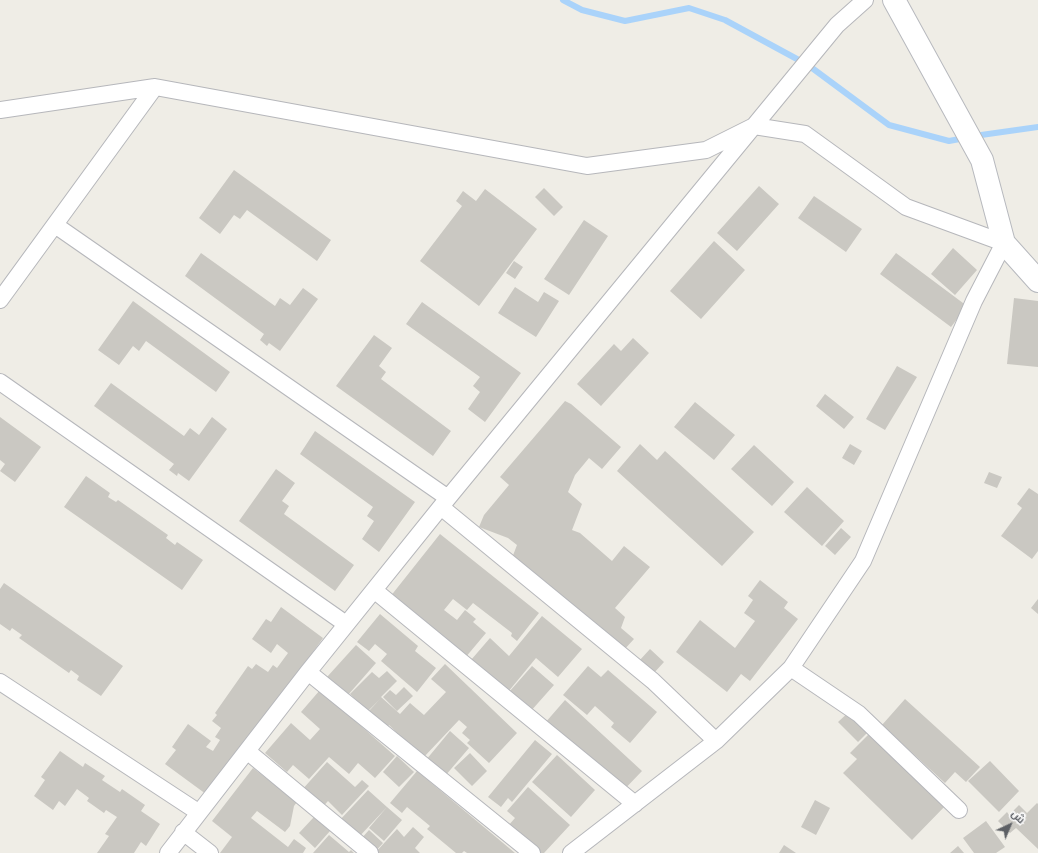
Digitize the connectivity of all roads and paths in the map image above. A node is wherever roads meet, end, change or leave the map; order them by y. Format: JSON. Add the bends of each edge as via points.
{"nodes":[{"id":1,"x":865,"y":0,"type":"edge"},
{"id":2,"x":894,"y":0,"type":"edge"},
{"id":3,"x":155,"y":87,"type":"junction"},
{"id":4,"x":0,"y":110,"type":"edge"},
{"id":5,"x":754,"y":126,"type":"junction"},
{"id":6,"x":55,"y":225,"type":"junction"},
{"id":7,"x":1004,"y":243,"type":"junction"},
{"id":8,"x":1038,"y":281,"type":"edge"},
{"id":9,"x":0,"y":300,"type":"edge"},
{"id":10,"x":0,"y":382,"type":"edge"},
{"id":11,"x":444,"y":503,"type":"junction"},
{"id":12,"x":374,"y":590,"type":"junction"},
{"id":13,"x":346,"y":624,"type":"junction"},
{"id":14,"x":791,"y":668,"type":"junction"},
{"id":15,"x":308,"y":672,"type":"junction"},
{"id":16,"x":0,"y":682,"type":"edge"},
{"id":17,"x":716,"y":741,"type":"junction"},
{"id":18,"x":247,"y":751,"type":"junction"},
{"id":19,"x":635,"y":804,"type":"junction"},
{"id":20,"x":959,"y":810,"type":"dead end"},
{"id":21,"x":198,"y":812,"type":"junction"},
{"id":22,"x":183,"y":832,"type":"junction"},
{"id":23,"x":168,"y":853,"type":"edge"},
{"id":24,"x":210,"y":853,"type":"edge"},
{"id":25,"x":370,"y":853,"type":"edge"},
{"id":26,"x":532,"y":853,"type":"edge"},
{"id":27,"x":571,"y":853,"type":"edge"}],
"edges":[{"from":1,"to":5,"type":"street","via":[[837,25]]},
{"from":2,"to":7,"type":"street","via":[[982,160]]},
{"from":3,"to":4,"type":"street"},
{"from":3,"to":5,"type":"street","via":[[587,166],[706,150]]},
{"from":3,"to":6,"type":"street"},
{"from":5,"to":7,"type":"street","via":[[805,134],[906,208]]},
{"from":5,"to":11,"type":"street"},
{"from":6,"to":9,"type":"street"},
{"from":6,"to":11,"type":"street"},
{"from":7,"to":8,"type":"street"},
{"from":7,"to":14,"type":"street","via":[[974,301],[863,561]]},
{"from":10,"to":13,"type":"street"},
{"from":11,"to":12,"type":"street"},
{"from":11,"to":17,"type":"street","via":[[653,681]]},
{"from":12,"to":13,"type":"street"},
{"from":12,"to":19,"type":"street"},
{"from":13,"to":15,"type":"street"},
{"from":14,"to":17,"type":"street"},
{"from":14,"to":20,"type":"street","via":[[859,714]]},
{"from":15,"to":18,"type":"street"},
{"from":15,"to":26,"type":"street"},
{"from":16,"to":21,"type":"street"},
{"from":17,"to":19,"type":"street"},
{"from":18,"to":21,"type":"street"},
{"from":18,"to":25,"type":"street"},
{"from":19,"to":27,"type":"street"},
{"from":21,"to":22,"type":"street"},
{"from":22,"to":23,"type":"street"},
{"from":22,"to":24,"type":"street"}]}
